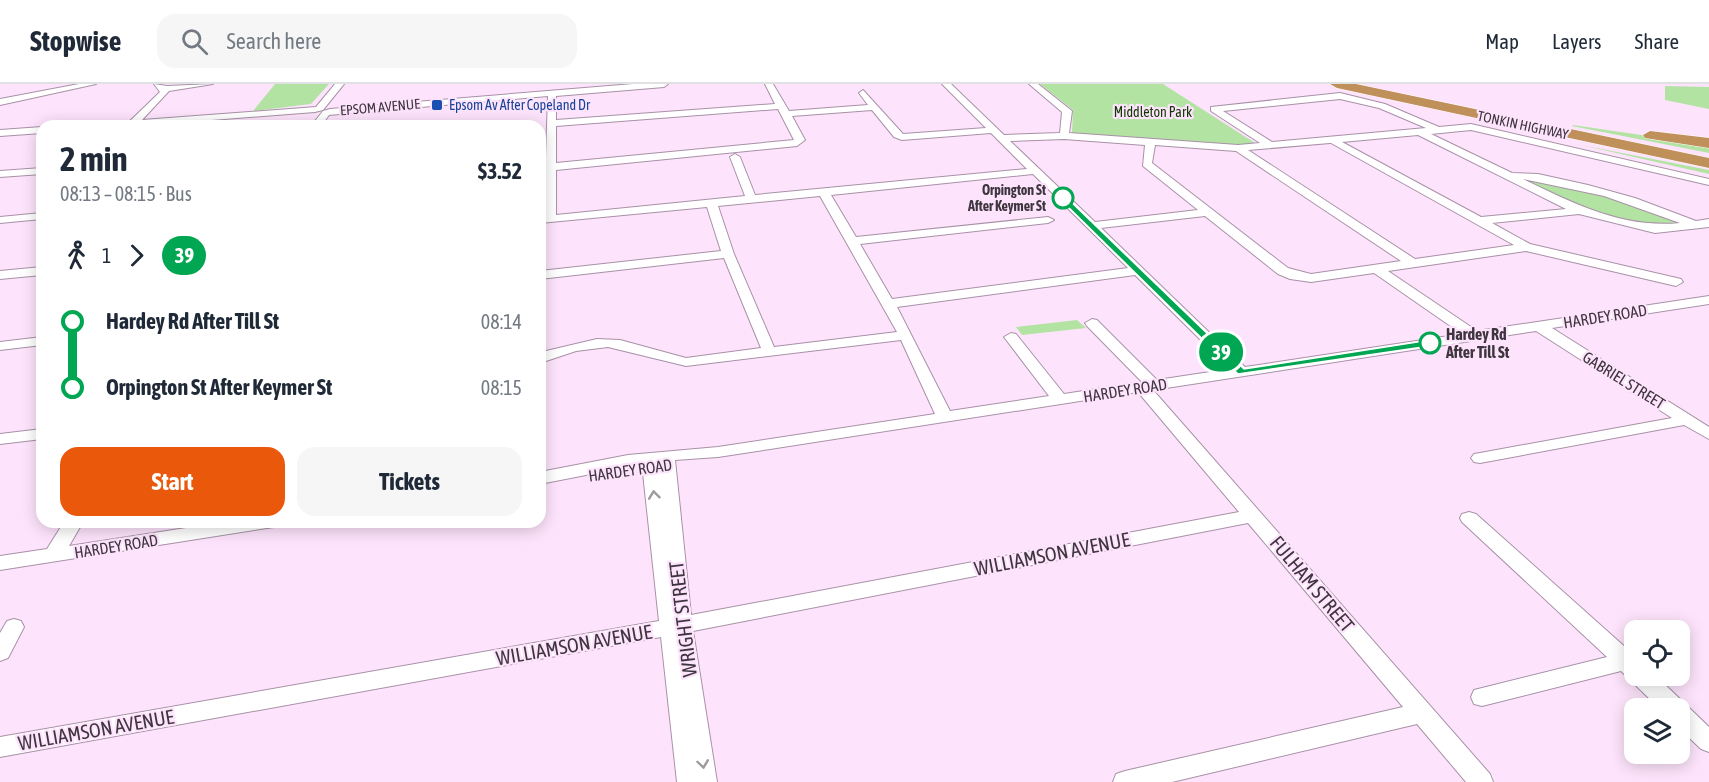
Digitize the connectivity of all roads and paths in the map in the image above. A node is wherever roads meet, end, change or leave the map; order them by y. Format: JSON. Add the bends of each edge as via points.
{"nodes":[{"id":1,"x":92,"y":84,"type":"edge"},
{"id":2,"x":209,"y":84,"type":"edge"},
{"id":3,"x":340,"y":84,"type":"edge"},
{"id":4,"x":510,"y":84,"type":"edge"},
{"id":5,"x":664,"y":84,"type":"edge"},
{"id":6,"x":769,"y":84,"type":"edge"},
{"id":7,"x":946,"y":84,"type":"edge"},
{"id":8,"x":1033,"y":84,"type":"edge"},
{"id":9,"x":1337,"y":84,"type":"edge"},
{"id":10,"x":1368,"y":84,"type":"edge"},
{"id":11,"x":1379,"y":84,"type":"edge"},
{"id":12,"x":646,"y":85,"type":"edge"},
{"id":13,"x":161,"y":86,"type":"edge"},
{"id":14,"x":618,"y":86,"type":"edge"},
{"id":15,"x":552,"y":93,"type":"junction"},
{"id":16,"x":863,"y":93,"type":"dead end"},
{"id":17,"x":508,"y":96,"type":"junction"},
{"id":18,"x":0,"y":102,"type":"edge"},
{"id":19,"x":874,"y":107,"type":"junction"},
{"id":20,"x":323,"y":109,"type":"junction"},
{"id":21,"x":783,"y":110,"type":"junction"},
{"id":22,"x":136,"y":120,"type":"edge"},
{"id":23,"x":183,"y":120,"type":"edge"},
{"id":24,"x":314,"y":120,"type":"edge"},
{"id":25,"x":318,"y":120,"type":"edge"},
{"id":26,"x":1465,"y":120,"type":"junction"},
{"id":27,"x":552,"y":123,"type":"junction"},
{"id":28,"x":1438,"y":130,"type":"junction"},
{"id":29,"x":36,"y":131,"type":"edge"},
{"id":30,"x":1420,"y":132,"type":"junction"},
{"id":31,"x":0,"y":134,"type":"edge"},
{"id":32,"x":998,"y":134,"type":"junction"},
{"id":33,"x":1064,"y":136,"type":"junction"},
{"id":34,"x":1334,"y":141,"type":"junction"},
{"id":35,"x":1150,"y":142,"type":"junction"},
{"id":36,"x":1709,"y":142,"type":"edge"},
{"id":37,"x":1270,"y":146,"type":"junction"},
{"id":38,"x":1238,"y":148,"type":"junction"},
{"id":39,"x":1709,"y":155,"type":"edge"},
{"id":40,"x":735,"y":157,"type":"dead end"},
{"id":41,"x":1709,"y":163,"type":"edge"},
{"id":42,"x":551,"y":167,"type":"junction"},
{"id":43,"x":1709,"y":168,"type":"edge"},
{"id":44,"x":36,"y":171,"type":"edge"},
{"id":45,"x":1035,"y":171,"type":"junction"},
{"id":46,"x":0,"y":174,"type":"edge"},
{"id":47,"x":1503,"y":174,"type":"junction"},
{"id":48,"x":1709,"y":182,"type":"edge"},
{"id":49,"x":823,"y":191,"type":"junction"},
{"id":50,"x":752,"y":198,"type":"junction"},
{"id":51,"x":711,"y":202,"type":"junction"},
{"id":52,"x":546,"y":210,"type":"edge"},
{"id":53,"x":1579,"y":211,"type":"junction"},
{"id":54,"x":1207,"y":212,"type":"junction"},
{"id":55,"x":36,"y":217,"type":"edge"},
{"id":56,"x":546,"y":219,"type":"edge"},
{"id":57,"x":0,"y":220,"type":"edge"},
{"id":58,"x":1048,"y":220,"type":"dead end"},
{"id":59,"x":1479,"y":221,"type":"junction"},
{"id":60,"x":1709,"y":223,"type":"edge"},
{"id":61,"x":1696,"y":225,"type":"junction"},
{"id":62,"x":1092,"y":226,"type":"junction"},
{"id":63,"x":852,"y":242,"type":"junction"},
{"id":64,"x":1526,"y":247,"type":"junction"},
{"id":65,"x":728,"y":254,"type":"junction"},
{"id":66,"x":1414,"y":264,"type":"junction"},
{"id":67,"x":1377,"y":269,"type":"junction"},
{"id":68,"x":1138,"y":271,"type":"junction"},
{"id":69,"x":36,"y":272,"type":"edge"},
{"id":70,"x":546,"y":274,"type":"edge"},
{"id":71,"x":0,"y":275,"type":"edge"},
{"id":72,"x":1676,"y":282,"type":"dead end"},
{"id":73,"x":1709,"y":300,"type":"edge"},
{"id":74,"x":888,"y":304,"type":"junction"},
{"id":75,"x":1092,"y":323,"type":"dead end"},
{"id":76,"x":1538,"y":326,"type":"junction"},
{"id":77,"x":906,"y":335,"type":"junction"},
{"id":78,"x":1475,"y":336,"type":"junction"},
{"id":79,"x":1011,"y":337,"type":"dead end"},
{"id":80,"x":36,"y":342,"type":"edge"},
{"id":81,"x":0,"y":346,"type":"edge"},
{"id":82,"x":769,"y":351,"type":"junction"},
{"id":83,"x":546,"y":357,"type":"edge"},
{"id":84,"x":1242,"y":372,"type":"junction"},
{"id":85,"x":1147,"y":386,"type":"junction"},
{"id":86,"x":1060,"y":400,"type":"junction"},
{"id":87,"x":945,"y":418,"type":"junction"},
{"id":88,"x":1687,"y":420,"type":"junction"},
{"id":89,"x":1709,"y":434,"type":"edge"},
{"id":90,"x":36,"y":435,"type":"edge"},
{"id":91,"x":0,"y":439,"type":"edge"},
{"id":92,"x":1480,"y":458,"type":"dead end"},
{"id":93,"x":659,"y":462,"type":"junction"},
{"id":94,"x":546,"y":479,"type":"edge"},
{"id":95,"x":1254,"y":515,"type":"junction"},
{"id":96,"x":1469,"y":518,"type":"dead end"},
{"id":97,"x":70,"y":528,"type":"edge"},
{"id":98,"x":229,"y":528,"type":"edge"},
{"id":99,"x":52,"y":556,"type":"junction"},
{"id":100,"x":0,"y":563,"type":"edge"},
{"id":101,"x":677,"y":626,"type":"junction"},
{"id":102,"x":15,"y":627,"type":"dead end"},
{"id":103,"x":0,"y":652,"type":"edge"},
{"id":104,"x":1624,"y":660,"type":"edge"},
{"id":105,"x":1624,"y":671,"type":"edge"},
{"id":106,"x":1651,"y":686,"type":"edge"},
{"id":107,"x":1482,"y":698,"type":"dead end"},
{"id":108,"x":1664,"y":698,"type":"edge"},
{"id":109,"x":1421,"y":713,"type":"junction"},
{"id":110,"x":1690,"y":724,"type":"edge"},
{"id":111,"x":1709,"y":742,"type":"edge"},
{"id":112,"x":0,"y":747,"type":"edge"},
{"id":113,"x":689,"y":782,"type":"edge"},
{"id":114,"x":705,"y":782,"type":"edge"},
{"id":115,"x":1125,"y":782,"type":"edge"},
{"id":116,"x":1481,"y":782,"type":"edge"}],
"edges":[{"from":1,"to":18,"type":"street"},
{"from":2,"to":13,"type":"street"},
{"from":3,"to":20,"type":"street"},
{"from":4,"to":17,"type":"street"},
{"from":5,"to":12,"type":"street","name":"EPSOM AVENUE"},
{"from":6,"to":21,"type":"street"},
{"from":7,"to":32,"type":"street"},
{"from":8,"to":33,"type":"street","via":[[1067,111]]},
{"from":9,"to":26,"type":"highway","name":"TONKIN HIGHWAY"},
{"from":10,"to":39,"type":"highway","name":"TONKIN HIGHWAY"},
{"from":11,"to":36,"type":"highway","via":[[1596,127]]},
{"from":12,"to":14,"type":"street","name":"EPSOM AVENUE"},
{"from":13,"to":22,"type":"street","via":[[165,93]]},
{"from":14,"to":15,"type":"street","name":"EPSOM AVENUE"},
{"from":15,"to":17,"type":"street","name":"EPSOM AVENUE"},
{"from":15,"to":27,"type":"street"},
{"from":16,"to":19,"type":"street"},
{"from":17,"to":20,"type":"street","name":"EPSOM AVENUE"},
{"from":19,"to":21,"type":"street"},
{"from":19,"to":32,"type":"street","via":[[902,137]]},
{"from":20,"to":23,"type":"street","name":"EPSOM AVENUE"},
{"from":20,"to":24,"type":"street"},
{"from":20,"to":25,"type":"street"},
{"from":21,"to":27,"type":"street"},
{"from":21,"to":42,"type":"street","via":[[800,140],[797,143]]},
{"from":26,"to":28,"type":"street"},
{"from":26,"to":41,"type":"highway","name":"TONKIN HIGHWAY"},
{"from":26,"to":43,"type":"highway"},
{"from":26,"to":48,"type":"street","via":[[1474,128]]},
{"from":27,"to":42,"type":"street"},
{"from":28,"to":30,"type":"street"},
{"from":28,"to":37,"type":"street","via":[[1382,106],[1340,96],[1214,109]]},
{"from":29,"to":31,"type":"street"},
{"from":30,"to":34,"type":"street"},
{"from":30,"to":47,"type":"street"},
{"from":32,"to":33,"type":"street"},
{"from":32,"to":45,"type":"street"},
{"from":33,"to":35,"type":"street"},
{"from":34,"to":37,"type":"street"},
{"from":34,"to":59,"type":"street"},
{"from":35,"to":38,"type":"street"},
{"from":35,"to":54,"type":"street","via":[[1147,164]]},
{"from":37,"to":38,"type":"street"},
{"from":38,"to":66,"type":"street"},
{"from":40,"to":50,"type":"street"},
{"from":42,"to":52,"type":"street"},
{"from":44,"to":46,"type":"street"},
{"from":45,"to":49,"type":"street"},
{"from":45,"to":62,"type":"street"},
{"from":47,"to":53,"type":"street"},
{"from":47,"to":61,"type":"street","via":[[1546,179],[1652,207]]},
{"from":49,"to":50,"type":"street"},
{"from":49,"to":63,"type":"street"},
{"from":50,"to":51,"type":"street"},
{"from":51,"to":56,"type":"street"},
{"from":51,"to":65,"type":"street"},
{"from":53,"to":59,"type":"street"},
{"from":53,"to":61,"type":"street","via":[[1655,229]]},
{"from":54,"to":62,"type":"street"},
{"from":54,"to":67,"type":"street","via":[[1283,272],[1294,276],[1311,278]]},
{"from":55,"to":57,"type":"street"},
{"from":58,"to":63,"type":"street"},
{"from":59,"to":64,"type":"street"},
{"from":60,"to":61,"type":"street"},
{"from":62,"to":68,"type":"street"},
{"from":63,"to":74,"type":"street"},
{"from":64,"to":66,"type":"street"},
{"from":64,"to":72,"type":"street"},
{"from":65,"to":70,"type":"street"},
{"from":65,"to":82,"type":"street"},
{"from":66,"to":67,"type":"street"},
{"from":67,"to":78,"type":"street"},
{"from":68,"to":74,"type":"street"},
{"from":68,"to":84,"type":"street"},
{"from":69,"to":71,"type":"street"},
{"from":73,"to":76,"type":"street","name":"HARDEY ROAD"},
{"from":74,"to":77,"type":"street"},
{"from":75,"to":85,"type":"street","name":"FULHAM STREET"},
{"from":76,"to":78,"type":"street","name":"HARDEY ROAD"},
{"from":76,"to":88,"type":"street","name":"GABRIEL STREET"},
{"from":77,"to":82,"type":"street"},
{"from":77,"to":87,"type":"street"},
{"from":78,"to":84,"type":"street","name":"HARDEY ROAD"},
{"from":79,"to":86,"type":"street"},
{"from":80,"to":81,"type":"street"},
{"from":82,"to":83,"type":"street","via":[[686,362],[610,342],[575,346]]},
{"from":84,"to":85,"type":"street","name":"HARDEY ROAD"},
{"from":85,"to":86,"type":"street","name":"HARDEY ROAD"},
{"from":85,"to":95,"type":"street","name":"FULHAM STREET"},
{"from":86,"to":87,"type":"street","name":"HARDEY ROAD"},
{"from":87,"to":93,"type":"street","name":"HARDEY ROAD"},
{"from":88,"to":89,"type":"street","name":"GABRIEL STREET"},
{"from":88,"to":92,"type":"street"},
{"from":90,"to":91,"type":"street"},
{"from":93,"to":94,"type":"street","name":"HARDEY ROAD"},
{"from":93,"to":101,"type":"street","name":"WRIGHT STREET"},
{"from":95,"to":101,"type":"street","name":"WILLIAMSON AVENUE"},
{"from":95,"to":109,"type":"street","name":"FULHAM STREET"},
{"from":96,"to":104,"type":"street"},
{"from":97,"to":99,"type":"street"},
{"from":98,"to":99,"type":"street","name":"HARDEY ROAD"},
{"from":99,"to":100,"type":"street","name":"HARDEY ROAD"},
{"from":101,"to":112,"type":"street","name":"WILLIAMSON AVENUE"},
{"from":101,"to":113,"type":"street","name":"WRIGHT STREET"},
{"from":101,"to":114,"type":"street","name":"WRIGHT STREET","one_way":true},
{"from":102,"to":103,"type":"street"},
{"from":105,"to":107,"type":"street"},
{"from":106,"to":108,"type":"street"},
{"from":109,"to":115,"type":"street"},
{"from":109,"to":116,"type":"street","name":"FULHAM STREET"},
{"from":110,"to":111,"type":"street"}]}
